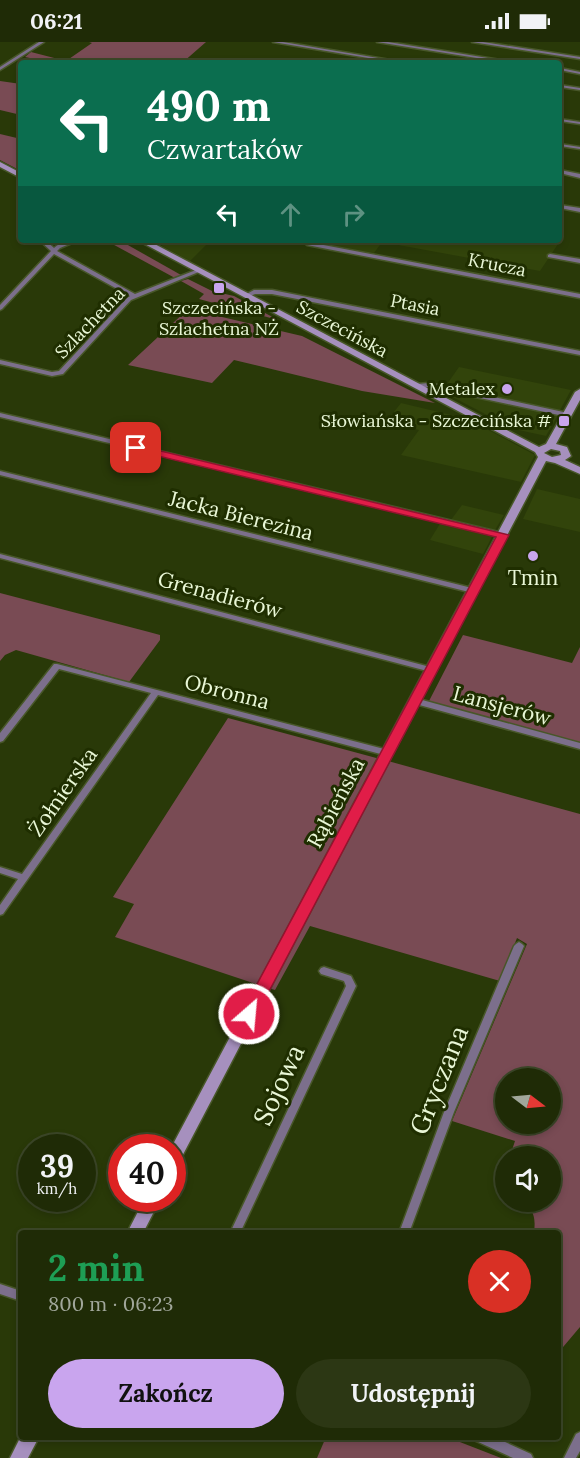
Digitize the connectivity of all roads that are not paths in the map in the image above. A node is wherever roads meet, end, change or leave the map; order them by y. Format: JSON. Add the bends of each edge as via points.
{"nodes":[{"id":1,"x":42,"y":42,"type":"edge"},
{"id":2,"x":275,"y":42,"type":"edge"},
{"id":3,"x":379,"y":42,"type":"edge"},
{"id":4,"x":474,"y":42,"type":"edge"},
{"id":5,"x":580,"y":58,"type":"edge"},
{"id":6,"x":387,"y":60,"type":"edge"},
{"id":7,"x":497,"y":60,"type":"edge"},
{"id":8,"x":0,"y":69,"type":"edge"},
{"id":9,"x":562,"y":69,"type":"edge"},
{"id":10,"x":580,"y":73,"type":"edge"},
{"id":11,"x":562,"y":86,"type":"edge"},
{"id":12,"x":580,"y":89,"type":"edge"},
{"id":13,"x":562,"y":120,"type":"edge"},
{"id":14,"x":580,"y":123,"type":"edge"},
{"id":15,"x":562,"y":145,"type":"edge"},
{"id":16,"x":580,"y":148,"type":"edge"},
{"id":17,"x":0,"y":164,"type":"edge"},
{"id":18,"x":562,"y":172,"type":"edge"},
{"id":19,"x":18,"y":174,"type":"edge"},
{"id":20,"x":580,"y":176,"type":"edge"},
{"id":21,"x":562,"y":207,"type":"edge"},
{"id":22,"x":580,"y":210,"type":"edge"},
{"id":23,"x":45,"y":243,"type":"edge"},
{"id":24,"x":70,"y":243,"type":"edge"},
{"id":25,"x":154,"y":243,"type":"edge"},
{"id":26,"x":311,"y":243,"type":"edge"},
{"id":27,"x":54,"y":251,"type":"junction"},
{"id":28,"x":550,"y":256,"type":"dead end"},
{"id":29,"x":580,"y":261,"type":"edge"},
{"id":30,"x":198,"y":271,"type":"junction"},
{"id":31,"x":134,"y":296,"type":"junction"},
{"id":32,"x":246,"y":296,"type":"junction"},
{"id":33,"x":580,"y":296,"type":"edge"},
{"id":34,"x":0,"y":308,"type":"edge"},
{"id":35,"x":580,"y":353,"type":"edge"},
{"id":36,"x":0,"y":362,"type":"edge"},
{"id":37,"x":417,"y":386,"type":"junction"},
{"id":38,"x":580,"y":392,"type":"edge"},
{"id":39,"x":567,"y":415,"type":"junction"},
{"id":40,"x":0,"y":416,"type":"edge"},
{"id":41,"x":551,"y":454,"type":"junction"},
{"id":42,"x":580,"y":471,"type":"edge"},
{"id":43,"x":0,"y":473,"type":"edge"},
{"id":44,"x":503,"y":535,"type":"junction"},
{"id":45,"x":0,"y":556,"type":"edge"},
{"id":46,"x":473,"y":591,"type":"junction"},
{"id":47,"x":431,"y":670,"type":"junction"},
{"id":48,"x":156,"y":693,"type":"junction"},
{"id":49,"x":415,"y":701,"type":"junction"},
{"id":50,"x":0,"y":739,"type":"edge"},
{"id":51,"x":580,"y":746,"type":"edge"},
{"id":52,"x":388,"y":753,"type":"junction"},
{"id":53,"x":0,"y":870,"type":"edge"},
{"id":54,"x":25,"y":878,"type":"junction"},
{"id":55,"x":0,"y":912,"type":"edge"},
{"id":56,"x":519,"y":946,"type":"dead end"},
{"id":57,"x":324,"y":971,"type":"dead end"},
{"id":58,"x":186,"y":1135,"type":"edge"},
{"id":59,"x":146,"y":1212,"type":"edge"},
{"id":60,"x":137,"y":1230,"type":"edge"},
{"id":61,"x":236,"y":1230,"type":"edge"},
{"id":62,"x":405,"y":1230,"type":"edge"},
{"id":63,"x":0,"y":1289,"type":"edge"},
{"id":64,"x":18,"y":1295,"type":"edge"},
{"id":65,"x":580,"y":1437,"type":"edge"},
{"id":66,"x":28,"y":1440,"type":"edge"},
{"id":67,"x":487,"y":1440,"type":"edge"},
{"id":68,"x":19,"y":1458,"type":"edge"},
{"id":69,"x":527,"y":1458,"type":"edge"},
{"id":70,"x":570,"y":1458,"type":"edge"}],
"edges":[{"from":1,"to":8,"type":"street"},
{"from":2,"to":6,"type":"street"},
{"from":3,"to":7,"type":"street"},
{"from":4,"to":5,"type":"street"},
{"from":9,"to":10,"type":"street"},
{"from":11,"to":12,"type":"street"},
{"from":13,"to":14,"type":"street"},
{"from":15,"to":16,"type":"street"},
{"from":17,"to":19,"type":"street"},
{"from":18,"to":20,"type":"street"},
{"from":21,"to":22,"type":"street"},
{"from":23,"to":27,"type":"street"},
{"from":24,"to":27,"type":"street"},
{"from":25,"to":30,"type":"street","name":"Szczecińska"},
{"from":26,"to":33,"type":"street","name":"Krucza"},
{"from":27,"to":31,"type":"street"},
{"from":27,"to":34,"type":"street"},
{"from":28,"to":29,"type":"street"},
{"from":30,"to":31,"type":"street","name":"Szlachetna"},
{"from":30,"to":32,"type":"street","name":"Szczecińska"},
{"from":31,"to":36,"type":"street","name":"Szlachetna","via":[[61,373]]},
{"from":32,"to":35,"type":"street","name":"Ptasia","via":[[272,292]]},
{"from":32,"to":37,"type":"street","name":"Szczecińska"},
{"from":37,"to":39,"type":"street","via":[[429,385]]},
{"from":37,"to":41,"type":"street","name":"Szczecińska"},
{"from":38,"to":39,"type":"street","name":"Rąbieńska"},
{"from":39,"to":41,"type":"street","name":"Rąbieńska"},
{"from":40,"to":44,"type":"street"},
{"from":41,"to":42,"type":"street","name":"Szczecińska"},
{"from":41,"to":44,"type":"street","name":"Rąbieńska"},
{"from":43,"to":46,"type":"street","name":"Jacka Bierezina"},
{"from":44,"to":46,"type":"street","name":"Rąbieńska"},
{"from":45,"to":47,"type":"street","name":"Grenadierów"},
{"from":46,"to":47,"type":"street","name":"Rąbieńska"},
{"from":47,"to":49,"type":"street","name":"Rąbieńska"},
{"from":48,"to":50,"type":"street","name":"Obronna","via":[[57,666]]},
{"from":48,"to":52,"type":"street","name":"Obronna"},
{"from":48,"to":54,"type":"street","name":"Żołnierska"},
{"from":49,"to":51,"type":"street","name":"Lansjerów"},
{"from":49,"to":52,"type":"street","name":"Rąbieńska"},
{"from":52,"to":58,"type":"street","name":"Rąbieńska"},
{"from":53,"to":54,"type":"street"},
{"from":54,"to":55,"type":"street","name":"Żołnierska"},
{"from":56,"to":62,"type":"street","name":"Gryczana","via":[[449,1112]]},
{"from":57,"to":61,"type":"street","name":"Sojowa","via":[[348,979],[351,986]]},
{"from":59,"to":60,"type":"street"},
{"from":63,"to":64,"type":"street"},
{"from":65,"to":70,"type":"street"},
{"from":66,"to":68,"type":"street"},
{"from":67,"to":69,"type":"street"}]}
